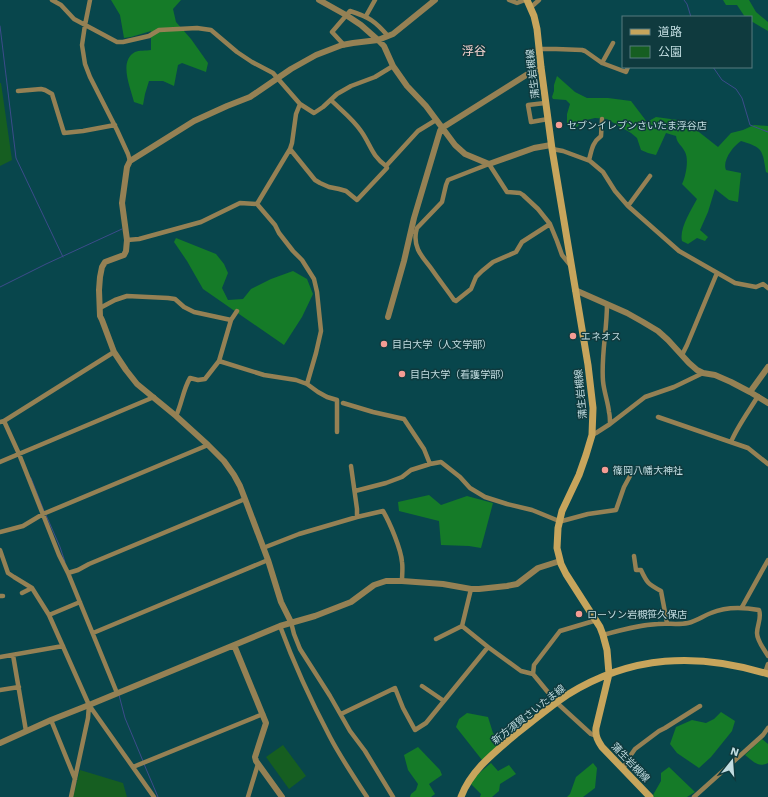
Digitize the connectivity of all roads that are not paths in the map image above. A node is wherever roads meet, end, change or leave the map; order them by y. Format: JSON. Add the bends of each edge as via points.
{"nodes":[{"id":1,"x":52,"y":0,"type":"edge"},
{"id":2,"x":90,"y":0,"type":"edge"},
{"id":3,"x":319,"y":0,"type":"edge"},
{"id":4,"x":375,"y":0,"type":"edge"},
{"id":5,"x":435,"y":0,"type":"edge"},
{"id":6,"x":509,"y":0,"type":"edge"},
{"id":7,"x":523,"y":0,"type":"edge"},
{"id":8,"x":539,"y":0,"type":"edge"},
{"id":9,"x":530,"y":8,"type":"junction"},
{"id":10,"x":346,"y":15,"type":"junction"},
{"id":11,"x":366,"y":16,"type":"junction"},
{"id":12,"x":85,"y":25,"type":"junction"},
{"id":13,"x":388,"y":36,"type":"junction"},
{"id":14,"x":378,"y":40,"type":"junction"},
{"id":15,"x":613,"y":43,"type":"dead end"},
{"id":16,"x":344,"y":45,"type":"junction"},
{"id":17,"x":539,"y":50,"type":"junction"},
{"id":18,"x":602,"y":63,"type":"junction"},
{"id":19,"x":393,"y":66,"type":"junction"},
{"id":20,"x":541,"y":67,"type":"junction"},
{"id":21,"x":628,"y":68,"type":"edge"},
{"id":22,"x":278,"y":78,"type":"junction"},
{"id":23,"x":18,"y":91,"type":"dead end"},
{"id":24,"x":330,"y":100,"type":"junction"},
{"id":25,"x":546,"y":103,"type":"junction"},
{"id":26,"x":300,"y":104,"type":"junction"},
{"id":27,"x":548,"y":119,"type":"junction"},
{"id":28,"x":602,"y":119,"type":"dead end"},
{"id":29,"x":436,"y":120,"type":"junction"},
{"id":30,"x":115,"y":125,"type":"junction"},
{"id":31,"x":442,"y":128,"type":"junction"},
{"id":32,"x":551,"y":147,"type":"junction"},
{"id":33,"x":290,"y":149,"type":"junction"},
{"id":34,"x":589,"y":160,"type":"junction"},
{"id":35,"x":130,"y":161,"type":"junction"},
{"id":36,"x":489,"y":164,"type":"junction"},
{"id":37,"x":386,"y":166,"type":"junction"},
{"id":38,"x":650,"y":176,"type":"dead end"},
{"id":39,"x":257,"y":204,"type":"junction"},
{"id":40,"x":628,"y":206,"type":"junction"},
{"id":41,"x":550,"y":224,"type":"junction"},
{"id":42,"x":413,"y":231,"type":"junction"},
{"id":43,"x":126,"y":240,"type":"junction"},
{"id":44,"x":571,"y":266,"type":"junction"},
{"id":45,"x":717,"y":273,"type":"junction"},
{"id":46,"x":768,"y":288,"type":"edge"},
{"id":47,"x":575,"y":290,"type":"junction"},
{"id":48,"x":607,"y":304,"type":"junction"},
{"id":49,"x":100,"y":308,"type":"junction"},
{"id":50,"x":237,"y":311,"type":"dead end"},
{"id":51,"x":388,"y":317,"type":"dead end"},
{"id":52,"x":231,"y":320,"type":"junction"},
{"id":53,"x":114,"y":352,"type":"junction"},
{"id":54,"x":682,"y":355,"type":"junction"},
{"id":55,"x":219,"y":361,"type":"junction"},
{"id":56,"x":768,"y":367,"type":"edge"},
{"id":57,"x":704,"y":373,"type":"junction"},
{"id":58,"x":307,"y":384,"type":"junction"},
{"id":59,"x":750,"y":392,"type":"junction"},
{"id":60,"x":758,"y":396,"type":"junction"},
{"id":61,"x":154,"y":397,"type":"junction"},
{"id":62,"x":344,"y":403,"type":"dead end"},
{"id":63,"x":768,"y":403,"type":"edge"},
{"id":64,"x":176,"y":416,"type":"junction"},
{"id":65,"x":658,"y":416,"type":"dead end"},
{"id":66,"x":2,"y":422,"type":"edge"},
{"id":67,"x":610,"y":424,"type":"junction"},
{"id":68,"x":337,"y":432,"type":"dead end"},
{"id":69,"x":592,"y":435,"type":"junction"},
{"id":70,"x":731,"y":442,"type":"junction"},
{"id":71,"x":208,"y":445,"type":"junction"},
{"id":72,"x":19,"y":454,"type":"junction"},
{"id":73,"x":0,"y":462,"type":"edge"},
{"id":74,"x":430,"y":464,"type":"junction"},
{"id":75,"x":768,"y":464,"type":"edge"},
{"id":76,"x":351,"y":466,"type":"dead end"},
{"id":77,"x":630,"y":476,"type":"dead end"},
{"id":78,"x":355,"y":491,"type":"junction"},
{"id":79,"x":245,"y":499,"type":"junction"},
{"id":80,"x":43,"y":514,"type":"junction"},
{"id":81,"x":357,"y":517,"type":"junction"},
{"id":82,"x":560,"y":521,"type":"junction"},
{"id":83,"x":0,"y":532,"type":"edge"},
{"id":84,"x":263,"y":548,"type":"junction"},
{"id":85,"x":0,"y":550,"type":"edge"},
{"id":86,"x":634,"y":556,"type":"dead end"},
{"id":87,"x":268,"y":560,"type":"junction"},
{"id":88,"x":768,"y":560,"type":"edge"},
{"id":89,"x":560,"y":561,"type":"junction"},
{"id":90,"x":68,"y":573,"type":"junction"},
{"id":91,"x":402,"y":581,"type":"junction"},
{"id":92,"x":32,"y":588,"type":"junction"},
{"id":93,"x":472,"y":589,"type":"junction"},
{"id":94,"x":22,"y":593,"type":"dead end"},
{"id":95,"x":80,"y":602,"type":"junction"},
{"id":96,"x":742,"y":607,"type":"junction"},
{"id":97,"x":49,"y":614,"type":"junction"},
{"id":98,"x":597,"y":620,"type":"junction"},
{"id":99,"x":290,"y":622,"type":"junction"},
{"id":100,"x":667,"y":623,"type":"junction"},
{"id":101,"x":280,"y":626,"type":"junction"},
{"id":102,"x":462,"y":626,"type":"junction"},
{"id":103,"x":93,"y":633,"type":"junction"},
{"id":104,"x":603,"y":635,"type":"junction"},
{"id":105,"x":436,"y":639,"type":"dead end"},
{"id":106,"x":234,"y":645,"type":"junction"},
{"id":107,"x":64,"y":646,"type":"junction"},
{"id":108,"x":488,"y":647,"type":"junction"},
{"id":109,"x":14,"y":655,"type":"junction"},
{"id":110,"x":768,"y":656,"type":"edge"},
{"id":111,"x":0,"y":657,"type":"edge"},
{"id":112,"x":768,"y":664,"type":"edge"},
{"id":113,"x":767,"y":673,"type":"edge"},
{"id":114,"x":533,"y":674,"type":"junction"},
{"id":115,"x":609,"y":674,"type":"junction"},
{"id":116,"x":422,"y":686,"type":"dead end"},
{"id":117,"x":19,"y":687,"type":"junction"},
{"id":118,"x":0,"y":690,"type":"edge"},
{"id":119,"x":118,"y":693,"type":"junction"},
{"id":120,"x":444,"y":701,"type":"junction"},
{"id":121,"x":556,"y":702,"type":"junction"},
{"id":122,"x":89,"y":705,"type":"junction"},
{"id":123,"x":700,"y":706,"type":"dead end"},
{"id":124,"x":263,"y":714,"type":"junction"},
{"id":125,"x":341,"y":714,"type":"junction"},
{"id":126,"x":51,"y":720,"type":"junction"},
{"id":127,"x":768,"y":728,"type":"edge"},
{"id":128,"x":26,"y":731,"type":"junction"},
{"id":129,"x":596,"y":736,"type":"junction"},
{"id":130,"x":0,"y":743,"type":"edge"},
{"id":131,"x":258,"y":764,"type":"junction"},
{"id":132,"x":133,"y":768,"type":"junction"},
{"id":133,"x":623,"y":769,"type":"junction"},
{"id":134,"x":75,"y":780,"type":"junction"},
{"id":135,"x":71,"y":797,"type":"edge"},
{"id":136,"x":154,"y":797,"type":"edge"},
{"id":137,"x":248,"y":797,"type":"edge"},
{"id":138,"x":282,"y":797,"type":"edge"},
{"id":139,"x":367,"y":797,"type":"edge"},
{"id":140,"x":393,"y":797,"type":"edge"},
{"id":141,"x":461,"y":797,"type":"edge"},
{"id":142,"x":650,"y":797,"type":"edge"},
{"id":143,"x":694,"y":797,"type":"edge"}],
"edges":[{"from":1,"to":12,"type":"street","via":[[61,4],[71,17]]},
{"from":2,"to":12,"type":"street"},
{"from":3,"to":10,"type":"street"},
{"from":4,"to":11,"type":"street"},
{"from":5,"to":13,"type":"street"},
{"from":6,"to":7,"type":"street","via":[[517,3]]},
{"from":7,"to":9,"type":"main road","name":"蒲生岩槻線"},
{"from":8,"to":9,"type":"street"},
{"from":9,"to":17,"type":"main road","name":"蒲生岩槻線","via":[[537,29]]},
{"from":10,"to":11,"type":"street","via":[[350,11]]},
{"from":10,"to":14,"type":"street"},
{"from":10,"to":16,"type":"street","via":[[332,32]]},
{"from":11,"to":13,"type":"street"},
{"from":12,"to":22,"type":"street","via":[[117,42],[149,36],[159,30],[211,30],[237,52]]},
{"from":12,"to":30,"type":"street","via":[[82,45],[85,64]]},
{"from":13,"to":14,"type":"street"},
{"from":14,"to":16,"type":"street"},
{"from":14,"to":19,"type":"street","via":[[384,46]]},
{"from":15,"to":18,"type":"street"},
{"from":16,"to":22,"type":"street","via":[[316,55]]},
{"from":17,"to":18,"type":"street","via":[[582,50]]},
{"from":17,"to":20,"type":"main road","name":"蒲生岩槻線"},
{"from":18,"to":21,"type":"street","via":[[626,72]]},
{"from":19,"to":24,"type":"street","via":[[375,77],[351,86]]},
{"from":19,"to":29,"type":"street"},
{"from":20,"to":25,"type":"main road","name":"蒲生岩槻線"},
{"from":20,"to":31,"type":"street"},
{"from":22,"to":26,"type":"street"},
{"from":22,"to":35,"type":"street","via":[[250,97],[194,121]]},
{"from":23,"to":30,"type":"street","via":[[41,89],[52,94],[64,133]]},
{"from":24,"to":26,"type":"street","via":[[314,113]]},
{"from":24,"to":37,"type":"street","via":[[353,120],[362,131],[374,155]]},
{"from":25,"to":27,"type":"main road","name":"蒲生岩槻線"},
{"from":25,"to":27,"type":"street","via":[[528,105],[531,122]]},
{"from":26,"to":33,"type":"street"},
{"from":27,"to":32,"type":"main road","name":"蒲生岩槻線"},
{"from":28,"to":34,"type":"street","via":[[601,136],[595,140]]},
{"from":29,"to":31,"type":"street"},
{"from":29,"to":37,"type":"street","via":[[418,131]]},
{"from":30,"to":35,"type":"street"},
{"from":31,"to":36,"type":"street","via":[[465,154]]},
{"from":31,"to":42,"type":"street"},
{"from":32,"to":34,"type":"street"},
{"from":32,"to":36,"type":"street","via":[[534,148]]},
{"from":32,"to":44,"type":"main road","name":"蒲生岩槻線"},
{"from":33,"to":37,"type":"street","via":[[320,184],[346,191],[358,200],[387,168]]},
{"from":33,"to":39,"type":"street"},
{"from":34,"to":40,"type":"street","via":[[603,172],[615,192]]},
{"from":35,"to":43,"type":"street","via":[[122,203]]},
{"from":36,"to":41,"type":"street","via":[[507,192],[523,195]]},
{"from":36,"to":42,"type":"street","via":[[448,180],[442,202]]},
{"from":38,"to":40,"type":"street"},
{"from":39,"to":43,"type":"street","via":[[240,203],[201,222],[140,239]]},
{"from":39,"to":58,"type":"street","via":[[314,279],[321,331]]},
{"from":40,"to":45,"type":"street","via":[[679,251]]},
{"from":41,"to":42,"type":"street","via":[[522,242],[516,252],[493,262],[482,271],[471,289],[456,301],[417,250]]},
{"from":41,"to":44,"type":"street","via":[[562,256]]},
{"from":42,"to":51,"type":"street"},
{"from":43,"to":49,"type":"street","via":[[124,254],[105,262],[102,267]]},
{"from":44,"to":47,"type":"main road","name":"蒲生岩槻線"},
{"from":45,"to":46,"type":"street","via":[[740,284],[756,287],[763,284]]},
{"from":45,"to":54,"type":"street"},
{"from":47,"to":48,"type":"street"},
{"from":47,"to":69,"type":"main road","name":"蒲生岩槻線","via":[[592,396]]},
{"from":48,"to":54,"type":"street","via":[[658,331]]},
{"from":48,"to":67,"type":"street","via":[[603,377]]},
{"from":49,"to":52,"type":"street","via":[[127,296],[168,298],[194,312]]},
{"from":49,"to":53,"type":"street"},
{"from":50,"to":52,"type":"street"},
{"from":52,"to":55,"type":"street"},
{"from":53,"to":61,"type":"street","via":[[137,384]]},
{"from":53,"to":66,"type":"street"},
{"from":54,"to":57,"type":"street","via":[[696,370]]},
{"from":55,"to":58,"type":"street"},
{"from":55,"to":64,"type":"street","via":[[205,378],[190,378]]},
{"from":56,"to":59,"type":"street"},
{"from":57,"to":59,"type":"street","via":[[715,375]]},
{"from":57,"to":67,"type":"street","via":[[645,397]]},
{"from":58,"to":68,"type":"street","via":[[327,397],[337,400]]},
{"from":59,"to":60,"type":"street"},
{"from":60,"to":63,"type":"street"},
{"from":60,"to":70,"type":"street"},
{"from":61,"to":64,"type":"street"},
{"from":61,"to":72,"type":"street"},
{"from":62,"to":74,"type":"street","via":[[404,419],[424,449]]},
{"from":64,"to":71,"type":"street"},
{"from":65,"to":70,"type":"street"},
{"from":66,"to":72,"type":"street"},
{"from":67,"to":69,"type":"street"},
{"from":69,"to":82,"type":"main road","name":"蒲生岩槻線","via":[[584,463]]},
{"from":70,"to":75,"type":"street","via":[[748,448]]},
{"from":71,"to":79,"type":"street","via":[[224,461]]},
{"from":71,"to":80,"type":"street"},
{"from":72,"to":73,"type":"street"},
{"from":72,"to":80,"type":"street"},
{"from":74,"to":78,"type":"street","via":[[411,470],[402,478]]},
{"from":74,"to":82,"type":"street","via":[[441,462],[470,488],[485,496]]},
{"from":76,"to":78,"type":"street"},
{"from":77,"to":82,"type":"street","via":[[616,510]]},
{"from":78,"to":81,"type":"street"},
{"from":79,"to":84,"type":"street"},
{"from":79,"to":90,"type":"street"},
{"from":80,"to":83,"type":"street","via":[[24,526]]},
{"from":80,"to":90,"type":"street"},
{"from":81,"to":84,"type":"street","via":[[299,534]]},
{"from":81,"to":91,"type":"street","via":[[383,511],[402,560]]},
{"from":82,"to":89,"type":"main road","name":"蒲生岩槻線","via":[[557,548]]},
{"from":84,"to":87,"type":"street"},
{"from":85,"to":92,"type":"street","via":[[8,573]]},
{"from":86,"to":100,"type":"street","via":[[636,570],[641,570],[646,581],[661,591]]},
{"from":87,"to":99,"type":"street"},
{"from":87,"to":103,"type":"street"},
{"from":88,"to":96,"type":"street"},
{"from":89,"to":93,"type":"street","via":[[538,568],[517,584]]},
{"from":89,"to":98,"type":"main road","name":"蒲生岩槻線"},
{"from":90,"to":95,"type":"street"},
{"from":91,"to":93,"type":"street"},
{"from":91,"to":99,"type":"street","via":[[374,584],[351,602],[315,616]]},
{"from":92,"to":94,"type":"street"},
{"from":92,"to":97,"type":"street"},
{"from":93,"to":102,"type":"street"},
{"from":95,"to":97,"type":"street"},
{"from":95,"to":103,"type":"street"},
{"from":96,"to":100,"type":"street","via":[[711,612],[689,623]]},
{"from":96,"to":110,"type":"street","via":[[759,610],[761,614],[756,634]]},
{"from":97,"to":107,"type":"street"},
{"from":98,"to":104,"type":"main road","name":"蒲生岩槻線"},
{"from":98,"to":114,"type":"street","via":[[560,631],[534,665]]},
{"from":99,"to":101,"type":"street"},
{"from":99,"to":125,"type":"street","via":[[300,649]]},
{"from":100,"to":104,"type":"street","via":[[629,628]]},
{"from":101,"to":106,"type":"street"},
{"from":101,"to":139,"type":"street","via":[[330,738]]},
{"from":102,"to":105,"type":"street"},
{"from":102,"to":108,"type":"street"},
{"from":103,"to":119,"type":"street"},
{"from":104,"to":115,"type":"main road","name":"蒲生岩槻線"},
{"from":106,"to":119,"type":"street"},
{"from":106,"to":124,"type":"street"},
{"from":107,"to":109,"type":"street"},
{"from":107,"to":122,"type":"street"},
{"from":108,"to":114,"type":"street","via":[[521,671]]},
{"from":108,"to":120,"type":"street"},
{"from":109,"to":111,"type":"street"},
{"from":109,"to":117,"type":"street"},
{"from":112,"to":113,"type":"street"},
{"from":113,"to":115,"type":"main road","name":"新方須賀さいたま線","via":[[730,664],[690,660],[651,663]]},
{"from":114,"to":121,"type":"street"},
{"from":115,"to":121,"type":"main road","name":"新方須賀さいたま線"},
{"from":115,"to":129,"type":"main road","name":"蒲生岩槻線"},
{"from":116,"to":120,"type":"street"},
{"from":117,"to":118,"type":"street"},
{"from":117,"to":128,"type":"street"},
{"from":119,"to":122,"type":"street"},
{"from":120,"to":125,"type":"street","via":[[426,723],[415,730],[395,688]]},
{"from":121,"to":129,"type":"street"},
{"from":121,"to":141,"type":"main road","name":"新方須賀さいたま線","via":[[496,750],[479,767],[466,784]]},
{"from":122,"to":126,"type":"street"},
{"from":122,"to":132,"type":"street"},
{"from":122,"to":134,"type":"street"},
{"from":123,"to":133,"type":"street","via":[[658,731],[635,749]]},
{"from":124,"to":131,"type":"street","via":[[266,723],[255,757]]},
{"from":124,"to":132,"type":"street"},
{"from":125,"to":140,"type":"street"},
{"from":126,"to":128,"type":"street"},
{"from":126,"to":134,"type":"street"},
{"from":127,"to":143,"type":"street"},
{"from":128,"to":130,"type":"street"},
{"from":129,"to":133,"type":"main road","name":"蒲生岩槻線","via":[[602,747]]},
{"from":131,"to":137,"type":"street"},
{"from":131,"to":138,"type":"street"},
{"from":132,"to":136,"type":"street"},
{"from":133,"to":142,"type":"main road","name":"蒲生岩槻線"},
{"from":134,"to":135,"type":"street"}]}
